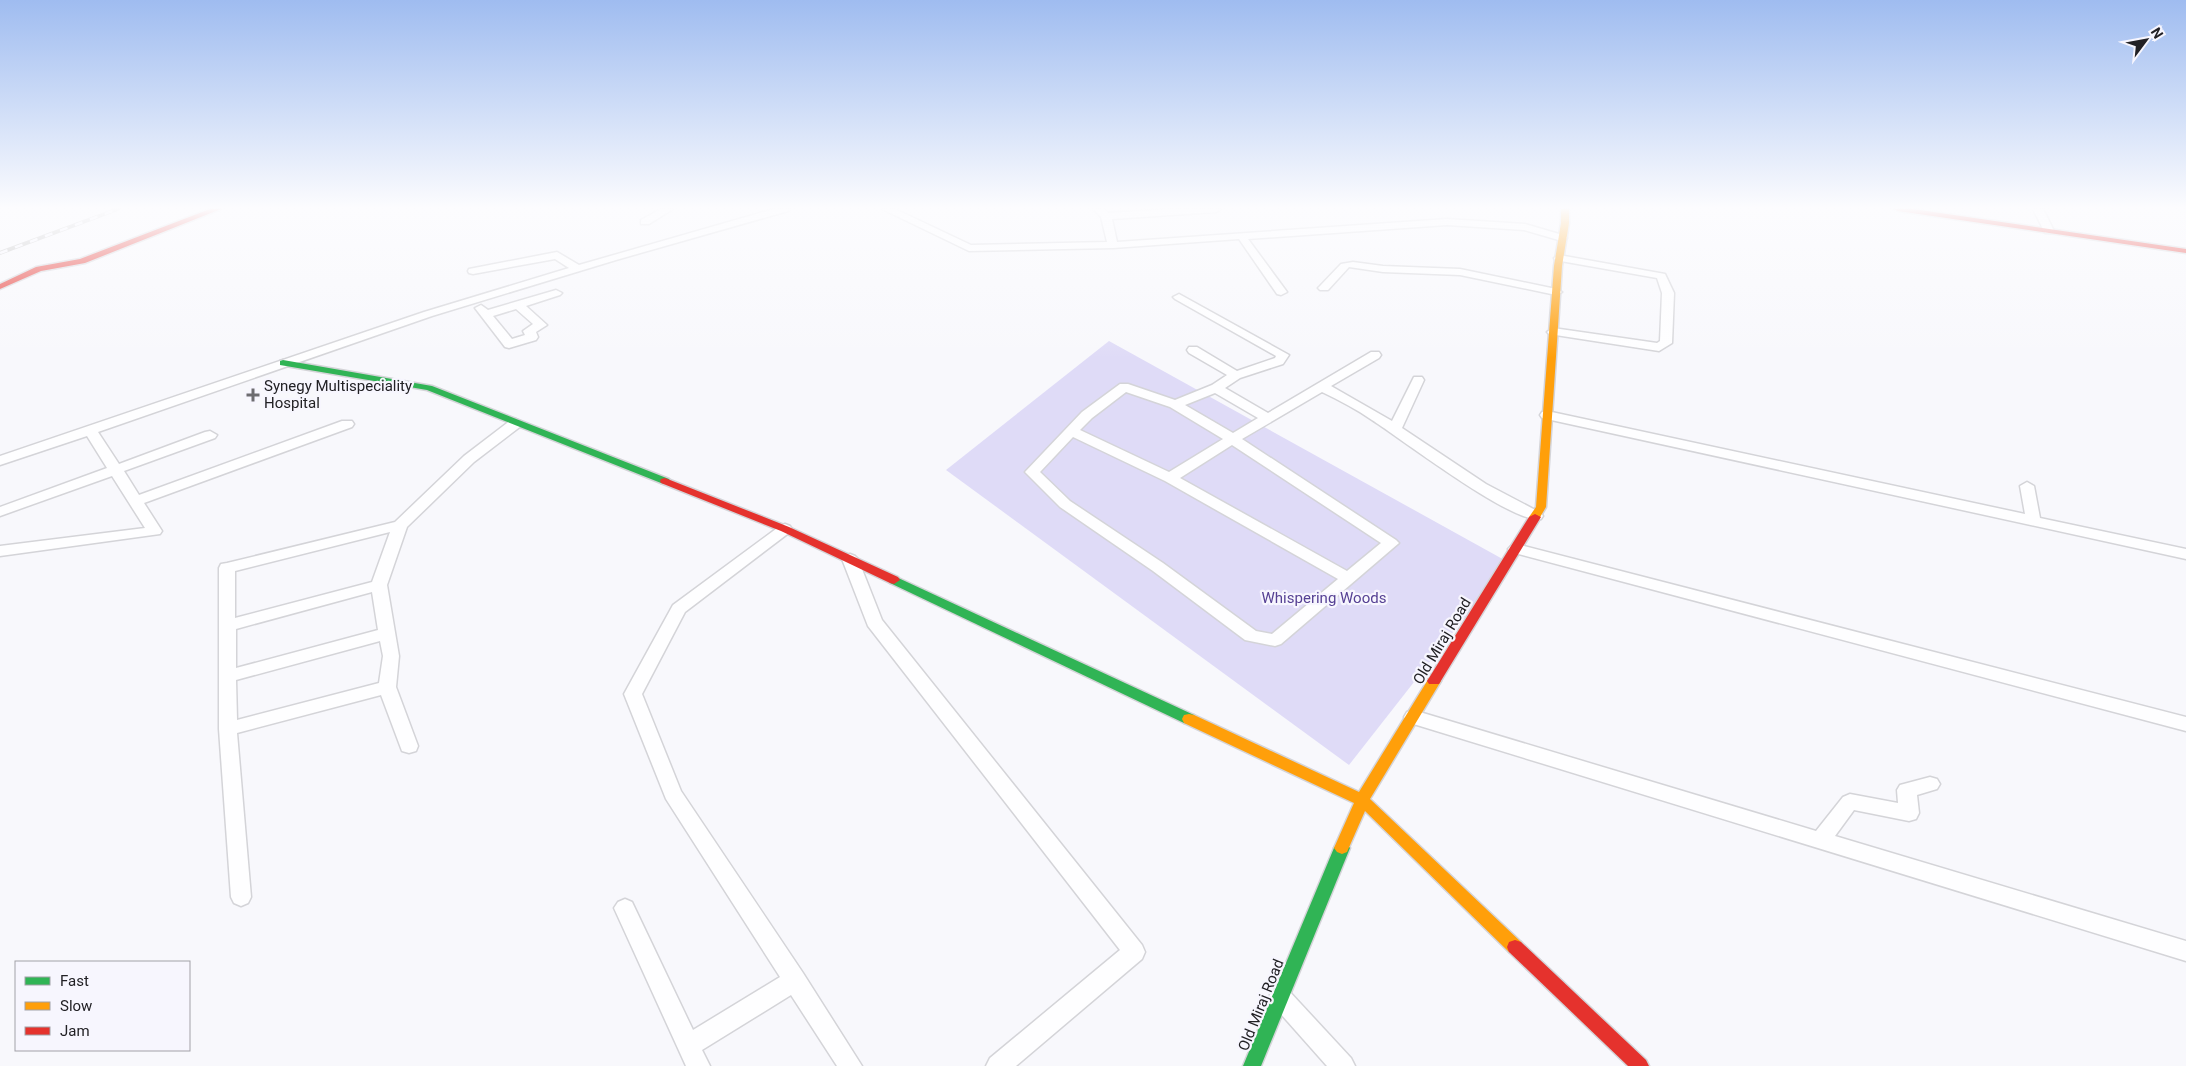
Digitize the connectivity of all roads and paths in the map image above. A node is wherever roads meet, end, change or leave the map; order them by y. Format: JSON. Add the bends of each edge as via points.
{"nodes":[{"id":1,"x":1559,"y":258,"type":"edge"},
{"id":2,"x":90,"y":259,"type":"edge"},
{"id":3,"x":537,"y":259,"type":"edge"},
{"id":4,"x":563,"y":259,"type":"edge"},
{"id":5,"x":610,"y":259,"type":"edge"},
{"id":6,"x":1257,"y":259,"type":"edge"},
{"id":7,"x":1563,"y":259,"type":"edge"},
{"id":8,"x":577,"y":268,"type":"junction"},
{"id":9,"x":473,"y":271,"type":"dead end"},
{"id":10,"x":0,"y":286,"type":"edge"},
{"id":11,"x":1324,"y":288,"type":"dead end"},
{"id":12,"x":1281,"y":292,"type":"dead end"},
{"id":13,"x":1556,"y":292,"type":"junction"},
{"id":14,"x":556,"y":293,"type":"dead end"},
{"id":15,"x":1179,"y":297,"type":"dead end"},
{"id":16,"x":474,"y":300,"type":"junction"},
{"id":17,"x":519,"y":305,"type":"dead end"},
{"id":18,"x":486,"y":314,"type":"junction"},
{"id":19,"x":1553,"y":332,"type":"junction"},
{"id":20,"x":1193,"y":350,"type":"dead end"},
{"id":21,"x":1375,"y":355,"type":"dead end"},
{"id":22,"x":283,"y":363,"type":"junction"},
{"id":23,"x":1236,"y":374,"type":"junction"},
{"id":24,"x":1418,"y":380,"type":"dead end"},
{"id":25,"x":1322,"y":386,"type":"junction"},
{"id":26,"x":1216,"y":388,"type":"junction"},
{"id":27,"x":1175,"y":404,"type":"junction"},
{"id":28,"x":1547,"y":415,"type":"junction"},
{"id":29,"x":1267,"y":418,"type":"junction"},
{"id":30,"x":516,"y":423,"type":"junction"},
{"id":31,"x":347,"y":424,"type":"dead end"},
{"id":32,"x":1396,"y":429,"type":"junction"},
{"id":33,"x":90,"y":430,"type":"junction"},
{"id":34,"x":1072,"y":431,"type":"junction"},
{"id":35,"x":210,"y":435,"type":"dead end"},
{"id":36,"x":1234,"y":440,"type":"junction"},
{"id":37,"x":0,"y":460,"type":"edge"},
{"id":38,"x":115,"y":469,"type":"junction"},
{"id":39,"x":1170,"y":478,"type":"junction"},
{"id":40,"x":2027,"y":486,"type":"dead end"},
{"id":41,"x":136,"y":501,"type":"junction"},
{"id":42,"x":0,"y":512,"type":"edge"},
{"id":43,"x":1536,"y":516,"type":"junction"},
{"id":44,"x":2033,"y":520,"type":"junction"},
{"id":45,"x":400,"y":525,"type":"junction"},
{"id":46,"x":786,"y":529,"type":"junction"},
{"id":47,"x":1516,"y":549,"type":"junction"},
{"id":48,"x":0,"y":551,"type":"edge"},
{"id":49,"x":2186,"y":554,"type":"edge"},
{"id":50,"x":850,"y":559,"type":"junction"},
{"id":51,"x":1349,"y":580,"type":"junction"},
{"id":52,"x":379,"y":585,"type":"junction"},
{"id":53,"x":227,"y":626,"type":"junction"},
{"id":54,"x":387,"y":633,"type":"junction"},
{"id":55,"x":228,"y":676,"type":"junction"},
{"id":56,"x":387,"y":687,"type":"junction"},
{"id":57,"x":1413,"y":717,"type":"junction"},
{"id":58,"x":2186,"y":724,"type":"edge"},
{"id":59,"x":228,"y":729,"type":"junction"},
{"id":60,"x":409,"y":746,"type":"dead end"},
{"id":61,"x":1930,"y":784,"type":"dead end"},
{"id":62,"x":1362,"y":800,"type":"junction"},
{"id":63,"x":1820,"y":840,"type":"junction"},
{"id":64,"x":241,"y":897,"type":"dead end"},
{"id":65,"x":625,"y":908,"type":"dead end"},
{"id":66,"x":2186,"y":950,"type":"edge"},
{"id":67,"x":795,"y":980,"type":"junction"},
{"id":68,"x":1280,"y":997,"type":"junction"},
{"id":69,"x":689,"y":1045,"type":"junction"},
{"id":70,"x":698,"y":1066,"type":"edge"},
{"id":71,"x":850,"y":1066,"type":"edge"},
{"id":72,"x":998,"y":1066,"type":"edge"},
{"id":73,"x":1252,"y":1066,"type":"edge"},
{"id":74,"x":1343,"y":1066,"type":"edge"},
{"id":75,"x":1640,"y":1066,"type":"edge"}],
"edges":[{"from":1,"to":13,"type":"street","name":"Old Miraj Road"},
{"from":2,"to":10,"type":"street","via":[[38,269]]},
{"from":3,"to":9,"type":"street"},
{"from":4,"to":8,"type":"street"},
{"from":5,"to":8,"type":"street"},
{"from":6,"to":12,"type":"street"},
{"from":7,"to":19,"type":"street","via":[[1662,276],[1668,293],[1666,343],[1659,347]]},
{"from":8,"to":16,"type":"street"},
{"from":11,"to":13,"type":"street","via":[[1349,266],[1460,272]]},
{"from":13,"to":19,"type":"street","name":"Old Miraj Road"},
{"from":14,"to":18,"type":"street"},
{"from":15,"to":23,"type":"street","via":[[1283,355],[1279,361]]},
{"from":16,"to":18,"type":"street"},
{"from":16,"to":22,"type":"street"},
{"from":17,"to":18,"type":"street","via":[[541,325],[529,331],[532,337],[509,344]]},
{"from":19,"to":28,"type":"street","name":"Old Miraj Road"},
{"from":20,"to":23,"type":"street"},
{"from":21,"to":25,"type":"street"},
{"from":22,"to":30,"type":"street","via":[[429,388]]},
{"from":22,"to":33,"type":"street"},
{"from":23,"to":26,"type":"street"},
{"from":24,"to":32,"type":"street"},
{"from":25,"to":29,"type":"street"},
{"from":25,"to":32,"type":"street"},
{"from":26,"to":27,"type":"street"},
{"from":26,"to":29,"type":"street"},
{"from":27,"to":34,"type":"street","via":[[1124,388],[1087,415]]},
{"from":27,"to":36,"type":"street"},
{"from":28,"to":43,"type":"street","name":"Old Miraj Road","via":[[1541,508]]},
{"from":28,"to":44,"type":"street"},
{"from":29,"to":36,"type":"street"},
{"from":30,"to":45,"type":"street","via":[[469,459]]},
{"from":30,"to":46,"type":"street"},
{"from":31,"to":41,"type":"street"},
{"from":32,"to":43,"type":"street","via":[[1511,506]]},
{"from":33,"to":37,"type":"street"},
{"from":33,"to":38,"type":"street"},
{"from":34,"to":39,"type":"street"},
{"from":34,"to":51,"type":"street","via":[[1032,472],[1065,504],[1251,636],[1275,640]]},
{"from":35,"to":38,"type":"street"},
{"from":36,"to":39,"type":"street"},
{"from":36,"to":51,"type":"street","via":[[1391,543]]},
{"from":38,"to":41,"type":"street"},
{"from":38,"to":42,"type":"street"},
{"from":39,"to":51,"type":"street"},
{"from":40,"to":44,"type":"street"},
{"from":41,"to":48,"type":"street","via":[[155,531]]},
{"from":43,"to":47,"type":"street","name":"Old Miraj Road"},
{"from":44,"to":49,"type":"street"},
{"from":45,"to":52,"type":"street"},
{"from":45,"to":53,"type":"street","via":[[227,568]]},
{"from":46,"to":50,"type":"street"},
{"from":46,"to":67,"type":"street","via":[[679,609],[633,694],[673,794]]},
{"from":47,"to":57,"type":"street","name":"Old Miraj Road"},
{"from":47,"to":58,"type":"street"},
{"from":50,"to":62,"type":"street"},
{"from":50,"to":72,"type":"street","via":[[874,622],[1134,952]]},
{"from":52,"to":53,"type":"street"},
{"from":52,"to":54,"type":"street"},
{"from":53,"to":55,"type":"street"},
{"from":54,"to":55,"type":"street"},
{"from":54,"to":56,"type":"street","via":[[391,656]]},
{"from":55,"to":59,"type":"street"},
{"from":56,"to":59,"type":"street"},
{"from":56,"to":60,"type":"street"},
{"from":57,"to":62,"type":"street","name":"Old Miraj Road"},
{"from":57,"to":63,"type":"street"},
{"from":59,"to":64,"type":"street"},
{"from":61,"to":63,"type":"street","via":[[1906,790],[1909,813],[1850,802]]},
{"from":62,"to":68,"type":"street","name":"Old Miraj Road"},
{"from":62,"to":75,"type":"street"},
{"from":63,"to":66,"type":"street"},
{"from":65,"to":69,"type":"street"},
{"from":67,"to":69,"type":"street"},
{"from":67,"to":71,"type":"street"},
{"from":68,"to":73,"type":"street","name":"Old Miraj Road"},
{"from":68,"to":74,"type":"street"},
{"from":69,"to":70,"type":"street"}]}
